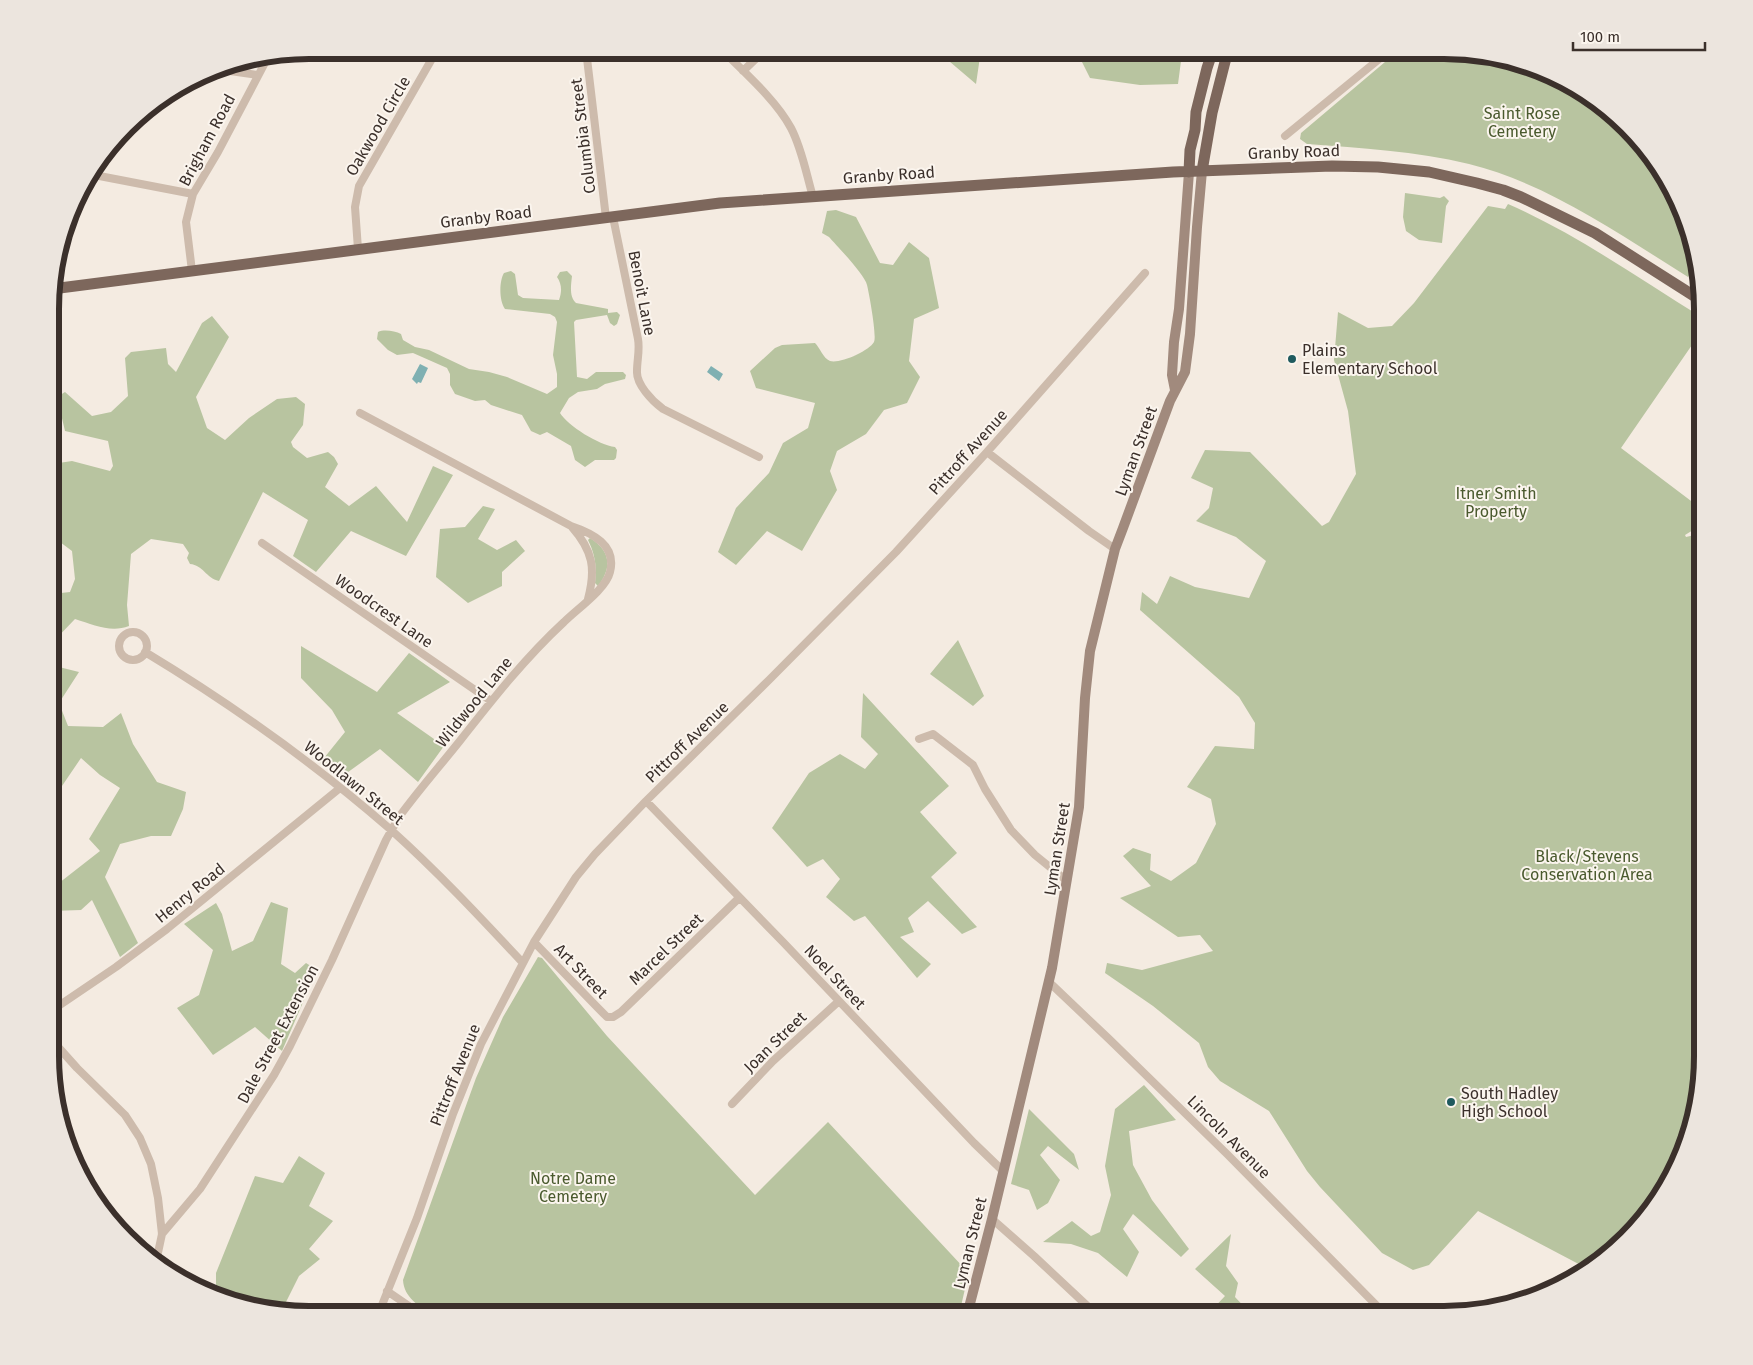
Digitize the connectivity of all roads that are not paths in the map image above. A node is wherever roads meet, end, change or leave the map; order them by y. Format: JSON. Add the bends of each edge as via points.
{"nodes":[{"id":1,"x":432,"y":59,"type":"edge"},
{"id":2,"x":587,"y":59,"type":"edge"},
{"id":3,"x":731,"y":59,"type":"edge"},
{"id":4,"x":756,"y":59,"type":"edge"},
{"id":5,"x":1210,"y":59,"type":"edge"},
{"id":6,"x":1226,"y":59,"type":"edge"},
{"id":7,"x":1378,"y":59,"type":"edge"},
{"id":8,"x":265,"y":63,"type":"edge"},
{"id":9,"x":231,"y":71,"type":"edge"},
{"id":10,"x":743,"y":71,"type":"junction"},
{"id":11,"x":258,"y":75,"type":"junction"},
{"id":12,"x":1285,"y":136,"type":"dead end"},
{"id":13,"x":1202,"y":171,"type":"junction"},
{"id":14,"x":1189,"y":172,"type":"junction"},
{"id":15,"x":97,"y":176,"type":"edge"},
{"id":16,"x":193,"y":194,"type":"junction"},
{"id":17,"x":812,"y":197,"type":"junction"},
{"id":18,"x":610,"y":217,"type":"junction"},
{"id":19,"x":358,"y":249,"type":"junction"},
{"id":20,"x":192,"y":271,"type":"junction"},
{"id":21,"x":1145,"y":273,"type":"dead end"},
{"id":22,"x":59,"y":288,"type":"edge"},
{"id":23,"x":1694,"y":296,"type":"edge"},
{"id":24,"x":1175,"y":390,"type":"junction"},
{"id":25,"x":360,"y":413,"type":"dead end"},
{"id":26,"x":987,"y":452,"type":"junction"},
{"id":27,"x":759,"y":457,"type":"dead end"},
{"id":28,"x":571,"y":526,"type":"junction"},
{"id":29,"x":262,"y":543,"type":"dead end"},
{"id":30,"x":1115,"y":549,"type":"junction"},
{"id":31,"x":588,"y":600,"type":"junction"},
{"id":32,"x":145,"y":652,"type":"dead end"},
{"id":33,"x":491,"y":701,"type":"junction"},
{"id":34,"x":919,"y":738,"type":"dead end"},
{"id":35,"x":340,"y":788,"type":"junction"},
{"id":36,"x":646,"y":801,"type":"junction"},
{"id":37,"x":391,"y":830,"type":"junction"},
{"id":38,"x":1067,"y":881,"type":"junction"},
{"id":39,"x":739,"y":898,"type":"junction"},
{"id":40,"x":534,"y":942,"type":"junction"},
{"id":41,"x":524,"y":963,"type":"junction"},
{"id":42,"x":1049,"y":982,"type":"junction"},
{"id":43,"x":839,"y":1001,"type":"junction"},
{"id":44,"x":59,"y":1005,"type":"edge"},
{"id":45,"x":610,"y":1017,"type":"joint"},
{"id":46,"x":59,"y":1048,"type":"edge"},
{"id":47,"x":732,"y":1104,"type":"dead end"},
{"id":48,"x":1004,"y":1171,"type":"junction"},
{"id":49,"x":992,"y":1219,"type":"junction"},
{"id":50,"x":162,"y":1234,"type":"junction"},
{"id":51,"x":157,"y":1256,"type":"edge"},
{"id":52,"x":387,"y":1291,"type":"junction"},
{"id":53,"x":1373,"y":1303,"type":"junction"},
{"id":54,"x":381,"y":1306,"type":"edge"},
{"id":55,"x":410,"y":1306,"type":"edge"},
{"id":56,"x":969,"y":1306,"type":"edge"},
{"id":57,"x":1088,"y":1306,"type":"edge"},
{"id":58,"x":1370,"y":1306,"type":"edge"},
{"id":59,"x":1376,"y":1306,"type":"edge"}],
"edges":[{"from":1,"to":19,"type":"street","name":"Oakwood Circle","via":[[359,186],[355,207]]},
{"from":2,"to":18,"type":"street","name":"Columbia Street"},
{"from":3,"to":10,"type":"street"},
{"from":4,"to":10,"type":"street"},
{"from":5,"to":14,"type":"main road","via":[[1196,112]]},
{"from":6,"to":13,"type":"main road"},
{"from":7,"to":12,"type":"street"},
{"from":8,"to":11,"type":"street","name":"Brigham Road"},
{"from":9,"to":11,"type":"street"},
{"from":10,"to":17,"type":"street","via":[[790,127],[801,152]]},
{"from":11,"to":16,"type":"street","name":"Brigham Road"},
{"from":13,"to":14,"type":"main road","name":"Granby Road"},
{"from":13,"to":23,"type":"main road","name":"Granby Road","via":[[1370,167],[1429,172],[1477,182],[1521,197],[1595,234]]},
{"from":13,"to":24,"type":"main road","name":"Lyman Street","via":[[1190,334],[1185,372]]},
{"from":14,"to":17,"type":"main road","name":"Granby Road"},
{"from":14,"to":24,"type":"main road","name":"Lyman Street","via":[[1174,342],[1172,375]]},
{"from":15,"to":16,"type":"street"},
{"from":16,"to":20,"type":"street","name":"Brigham Road","via":[[186,222]]},
{"from":17,"to":18,"type":"main road","name":"Granby Road","via":[[720,203]]},
{"from":18,"to":19,"type":"main road","name":"Granby Road"},
{"from":18,"to":27,"type":"street","name":"Benoit Lane","via":[[638,339],[639,380],[663,408]]},
{"from":19,"to":20,"type":"main road","name":"Granby Road"},
{"from":20,"to":22,"type":"main road","name":"Granby Road"},
{"from":21,"to":26,"type":"street","name":"Pittroff Avenue"},
{"from":24,"to":30,"type":"main road","name":"Lyman Street"},
{"from":25,"to":28,"type":"street","name":"Wildwood Lane"},
{"from":26,"to":30,"type":"street"},
{"from":26,"to":36,"type":"street","name":"Pittroff Avenue","via":[[861,588]]},
{"from":28,"to":31,"type":"street","name":"Wildwood Lane","via":[[591,559],[592,581]]},
{"from":28,"to":31,"type":"street","name":"Wildwood Lane","via":[[590,532],[610,555],[608,578]]},
{"from":29,"to":33,"type":"street","name":"Woodcrest Lane"},
{"from":30,"to":38,"type":"main road","name":"Lyman Street","via":[[1088,662],[1079,807]]},
{"from":31,"to":33,"type":"street","name":"Wildwood Lane","via":[[543,642]]},
{"from":32,"to":35,"type":"street","name":"Woodlawn Street","via":[[245,718]]},
{"from":33,"to":37,"type":"street","name":"Wildwood Lane"},
{"from":34,"to":38,"type":"street","via":[[933,734],[973,765],[1011,830]]},
{"from":35,"to":37,"type":"street","name":"Woodlawn Street"},
{"from":35,"to":44,"type":"street","name":"Henry Road","via":[[178,921]]},
{"from":36,"to":39,"type":"street","name":"Noel Street"},
{"from":36,"to":40,"type":"street","name":"Pittroff Avenue","via":[[585,866]]},
{"from":37,"to":41,"type":"street","name":"Woodlawn Street"},
{"from":37,"to":50,"type":"street","name":"Dale Street Extension","via":[[277,1070],[200,1190]]},
{"from":38,"to":42,"type":"main road","name":"Lyman Street"},
{"from":39,"to":43,"type":"street","name":"Noel Street"},
{"from":39,"to":45,"type":"street","name":"Marcel Street","via":[[620,1012]]},
{"from":40,"to":41,"type":"street","name":"Pittroff Avenue"},
{"from":40,"to":45,"type":"street","name":"Art Street"},
{"from":41,"to":52,"type":"street","name":"Pittroff Avenue","via":[[476,1057]]},
{"from":42,"to":48,"type":"main road","name":"Lyman Street"},
{"from":42,"to":53,"type":"street","name":"Lincoln Avenue"},
{"from":43,"to":47,"type":"street","name":"Joan Street","via":[[773,1061]]},
{"from":43,"to":48,"type":"street","name":"Noel Street"},
{"from":46,"to":50,"type":"street","via":[[136,1130],[153,1173]]},
{"from":48,"to":49,"type":"main road","name":"Lyman Street"},
{"from":49,"to":56,"type":"main road","name":"Lyman Street"},
{"from":49,"to":57,"type":"street"},
{"from":50,"to":51,"type":"street"},
{"from":52,"to":54,"type":"street","name":"Pittroff Avenue"},
{"from":52,"to":55,"type":"street"},
{"from":53,"to":58,"type":"street"},
{"from":53,"to":59,"type":"street","name":"Lincoln Avenue"}]}
